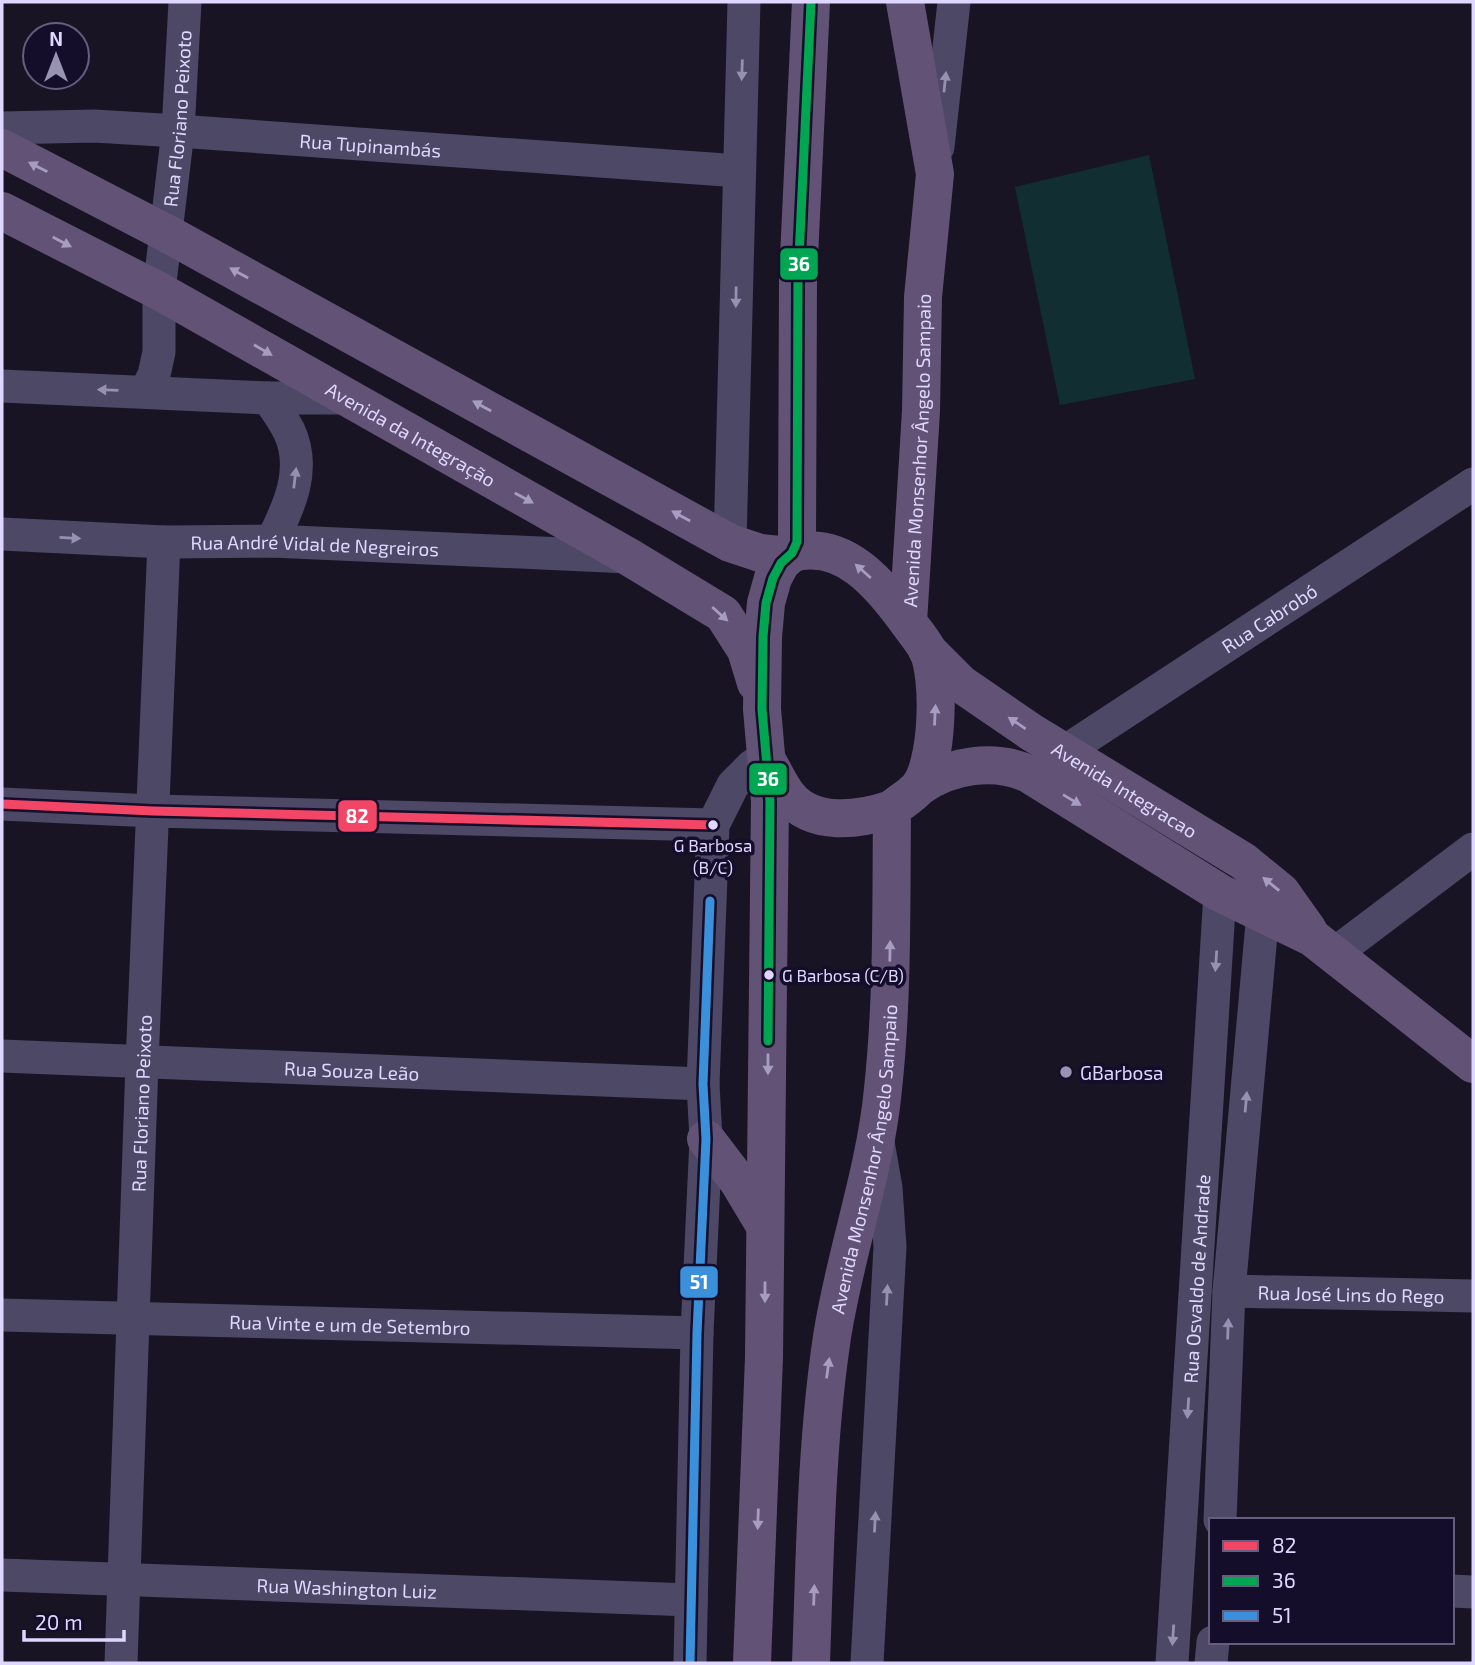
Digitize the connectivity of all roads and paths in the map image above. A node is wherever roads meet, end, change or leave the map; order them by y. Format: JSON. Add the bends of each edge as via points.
{"nodes":[{"id":1,"x":185,"y":2,"type":"edge"},
{"id":2,"x":744,"y":2,"type":"edge"},
{"id":3,"x":811,"y":2,"type":"edge"},
{"id":4,"x":905,"y":2,"type":"edge"},
{"id":5,"x":954,"y":2,"type":"edge"},
{"id":6,"x":2,"y":128,"type":"edge"},
{"id":7,"x":178,"y":131,"type":"junction"},
{"id":8,"x":2,"y":148,"type":"edge"},
{"id":9,"x":739,"y":171,"type":"junction"},
{"id":10,"x":934,"y":174,"type":"junction"},
{"id":11,"x":2,"y":211,"type":"edge"},
{"id":12,"x":166,"y":233,"type":"junction"},
{"id":13,"x":159,"y":291,"type":"junction"},
{"id":14,"x":2,"y":386,"type":"edge"},
{"id":15,"x":146,"y":391,"type":"junction"},
{"id":16,"x":268,"y":398,"type":"junction"},
{"id":17,"x":347,"y":398,"type":"junction"},
{"id":18,"x":1473,"y":484,"type":"edge"},
{"id":19,"x":2,"y":534,"type":"edge"},
{"id":20,"x":272,"y":541,"type":"junction"},
{"id":21,"x":164,"y":542,"type":"junction"},
{"id":22,"x":730,"y":543,"type":"junction"},
{"id":23,"x":791,"y":554,"type":"junction"},
{"id":24,"x":629,"y":557,"type":"junction"},
{"id":25,"x":918,"y":636,"type":"junction"},
{"id":26,"x":762,"y":709,"type":"junction"},
{"id":27,"x":1064,"y":752,"type":"junction"},
{"id":28,"x":766,"y":757,"type":"junction"},
{"id":29,"x":906,"y":798,"type":"junction"},
{"id":30,"x":2,"y":804,"type":"edge"},
{"id":31,"x":153,"y":811,"type":"junction"},
{"id":32,"x":713,"y":825,"type":"junction"},
{"id":33,"x":1473,"y":849,"type":"edge"},
{"id":34,"x":1220,"y":893,"type":"junction"},
{"id":35,"x":1263,"y":912,"type":"junction"},
{"id":36,"x":1324,"y":946,"type":"junction"},
{"id":37,"x":2,"y":1056,"type":"edge"},
{"id":38,"x":142,"y":1063,"type":"junction"},
{"id":39,"x":1473,"y":1064,"type":"edge"},
{"id":40,"x":703,"y":1084,"type":"junction"},
{"id":41,"x":706,"y":1139,"type":"junction"},
{"id":42,"x":877,"y":1139,"type":"junction"},
{"id":43,"x":765,"y":1226,"type":"junction"},
{"id":44,"x":1229,"y":1291,"type":"junction"},
{"id":45,"x":1473,"y":1296,"type":"edge"},
{"id":46,"x":2,"y":1315,"type":"edge"},
{"id":47,"x":134,"y":1320,"type":"junction"},
{"id":48,"x":697,"y":1333,"type":"junction"},
{"id":49,"x":1220,"y":1518,"type":"edge"},
{"id":50,"x":2,"y":1575,"type":"edge"},
{"id":51,"x":124,"y":1580,"type":"junction"},
{"id":52,"x":1454,"y":1591,"type":"edge"},
{"id":53,"x":1473,"y":1592,"type":"edge"},
{"id":54,"x":691,"y":1600,"type":"junction"},
{"id":55,"x":1213,"y":1644,"type":"edge"},
{"id":56,"x":121,"y":1663,"type":"edge"},
{"id":57,"x":690,"y":1663,"type":"edge"},
{"id":58,"x":752,"y":1663,"type":"edge"},
{"id":59,"x":811,"y":1663,"type":"edge"},
{"id":60,"x":867,"y":1663,"type":"edge"},
{"id":61,"x":1172,"y":1663,"type":"edge"},
{"id":62,"x":1211,"y":1663,"type":"edge"}],
"edges":[{"from":1,"to":7,"type":"street","name":"Rua Floriano Peixoto"},
{"from":2,"to":9,"type":"street","one_way":true},
{"from":3,"to":23,"type":"main road","via":[[798,279],[797,542]]},
{"from":4,"to":10,"type":"main road","name":"Avenida Monsenhor Ângelo Sampaio"},
{"from":10,"to":5,"type":"street","name":"Avenida Monsenhor Ângelo Sampaio","one_way":true},
{"from":6,"to":7,"type":"street","name":"Rua Tupinambás","via":[[94,126]]},
{"from":7,"to":9,"type":"street","name":"Rua Tupinambás"},
{"from":7,"to":12,"type":"street","name":"Rua Floriano Peixoto"},
{"from":12,"to":8,"type":"main road","one_way":true},
{"from":9,"to":22,"type":"street","one_way":true},
{"from":10,"to":25,"type":"main road","name":"Avenida Monsenhor Ângelo Sampaio","via":[[923,298]]},
{"from":11,"to":13,"type":"main road","name":"Avenida da Integração","one_way":true},
{"from":12,"to":13,"type":"street","name":"Rua Floriano Peixoto"},
{"from":22,"to":12,"type":"main road","one_way":true},
{"from":13,"to":15,"type":"street","name":"Rua Floriano Peixoto","via":[[158,362]]},
{"from":13,"to":17,"type":"main road","name":"Avenida da Integração","one_way":true},
{"from":15,"to":14,"type":"street","one_way":true},
{"from":15,"to":16,"type":"street"},
{"from":16,"to":17,"type":"street"},
{"from":20,"to":16,"type":"street","one_way":true,"via":[[287,510],[296,462],[290,432]]},
{"from":17,"to":24,"type":"main road","name":"Avenida da Integração","one_way":true},
{"from":18,"to":27,"type":"street","name":"Rua Cabrobó"},
{"from":19,"to":21,"type":"street","name":"Rua André Vidal de Negreiros","one_way":true},
{"from":20,"to":21,"type":"street","name":"Rua André Vidal de Negreiros"},
{"from":20,"to":24,"type":"street","name":"Rua André Vidal de Negreiros"},
{"from":21,"to":31,"type":"street","name":"Rua Floriano Peixoto"},
{"from":22,"to":23,"type":"main road","via":[[760,553]]},
{"from":25,"to":23,"type":"main road","one_way":true,"via":[[873,580],[849,560],[828,552]]},
{"from":23,"to":26,"type":"main road","via":[[777,569],[766,603]]},
{"from":24,"to":26,"type":"main road","name":"Avenida da Integração","one_way":true,"via":[[723,614],[746,650]]},
{"from":27,"to":25,"type":"main road","name":"Avenida Integracao","one_way":true,"via":[[961,684]]},
{"from":29,"to":25,"type":"main road","name":"Avenida Monsenhor Ângelo Sampaio","one_way":true,"via":[[934,750],[936,696]]},
{"from":26,"to":28,"type":"main road"},
{"from":36,"to":27,"type":"main road","name":"Avenida Integracao","one_way":true,"via":[[1281,892],[1243,862]]},
{"from":28,"to":29,"type":"main road","via":[[789,798],[804,810],[830,818],[870,816]]},
{"from":28,"to":32,"type":"street","via":[[733,785]]},
{"from":28,"to":43,"type":"main road","one_way":true,"via":[[770,801]]},
{"from":29,"to":34,"type":"main road","one_way":true,"via":[[947,772],[1011,766]]},
{"from":42,"to":29,"type":"main road","name":"Avenida Monsenhor Ângelo Sampaio","one_way":true},
{"from":30,"to":31,"type":"street"},
{"from":31,"to":32,"type":"street"},
{"from":31,"to":38,"type":"street","name":"Rua Floriano Peixoto"},
{"from":32,"to":40,"type":"street"},
{"from":33,"to":36,"type":"street"},
{"from":34,"to":35,"type":"main road"},
{"from":34,"to":61,"type":"street","name":"Rua Osvaldo de Andrade","one_way":true},
{"from":35,"to":36,"type":"main road"},
{"from":44,"to":35,"type":"street","name":"Rua Osvaldo de Andrade","one_way":true},
{"from":36,"to":39,"type":"main road"},
{"from":37,"to":38,"type":"street","name":"Rua Souza Leão"},
{"from":38,"to":40,"type":"street","name":"Rua Souza Leão"},
{"from":38,"to":47,"type":"street","name":"Rua Floriano Peixoto"},
{"from":40,"to":41,"type":"street"},
{"from":41,"to":43,"type":"main road"},
{"from":41,"to":48,"type":"street"},
{"from":59,"to":42,"type":"main road","name":"Avenida Monsenhor Ângelo Sampaio","one_way":true,"via":[[826,1382],[843,1278]]},
{"from":60,"to":42,"type":"street","one_way":true,"via":[[890,1247]]},
{"from":43,"to":58,"type":"main road","one_way":true},
{"from":44,"to":45,"type":"street","name":"Rua José Lins do Rego"},
{"from":49,"to":44,"type":"street","name":"Rua Osvaldo de Andrade","one_way":true},
{"from":46,"to":47,"type":"street","name":"Rua Vinte e um de Setembro"},
{"from":47,"to":48,"type":"street","name":"Rua Vinte e um de Setembro"},
{"from":47,"to":51,"type":"street","name":"Rua Floriano Peixoto"},
{"from":48,"to":54,"type":"street"},
{"from":50,"to":51,"type":"street","name":"Rua Washington Luiz"},
{"from":51,"to":54,"type":"street","name":"Rua Washington Luiz"},
{"from":51,"to":56,"type":"street","name":"Rua Floriano Peixoto"},
{"from":52,"to":53,"type":"street"},
{"from":54,"to":57,"type":"street"},
{"from":55,"to":62,"type":"street"}]}
